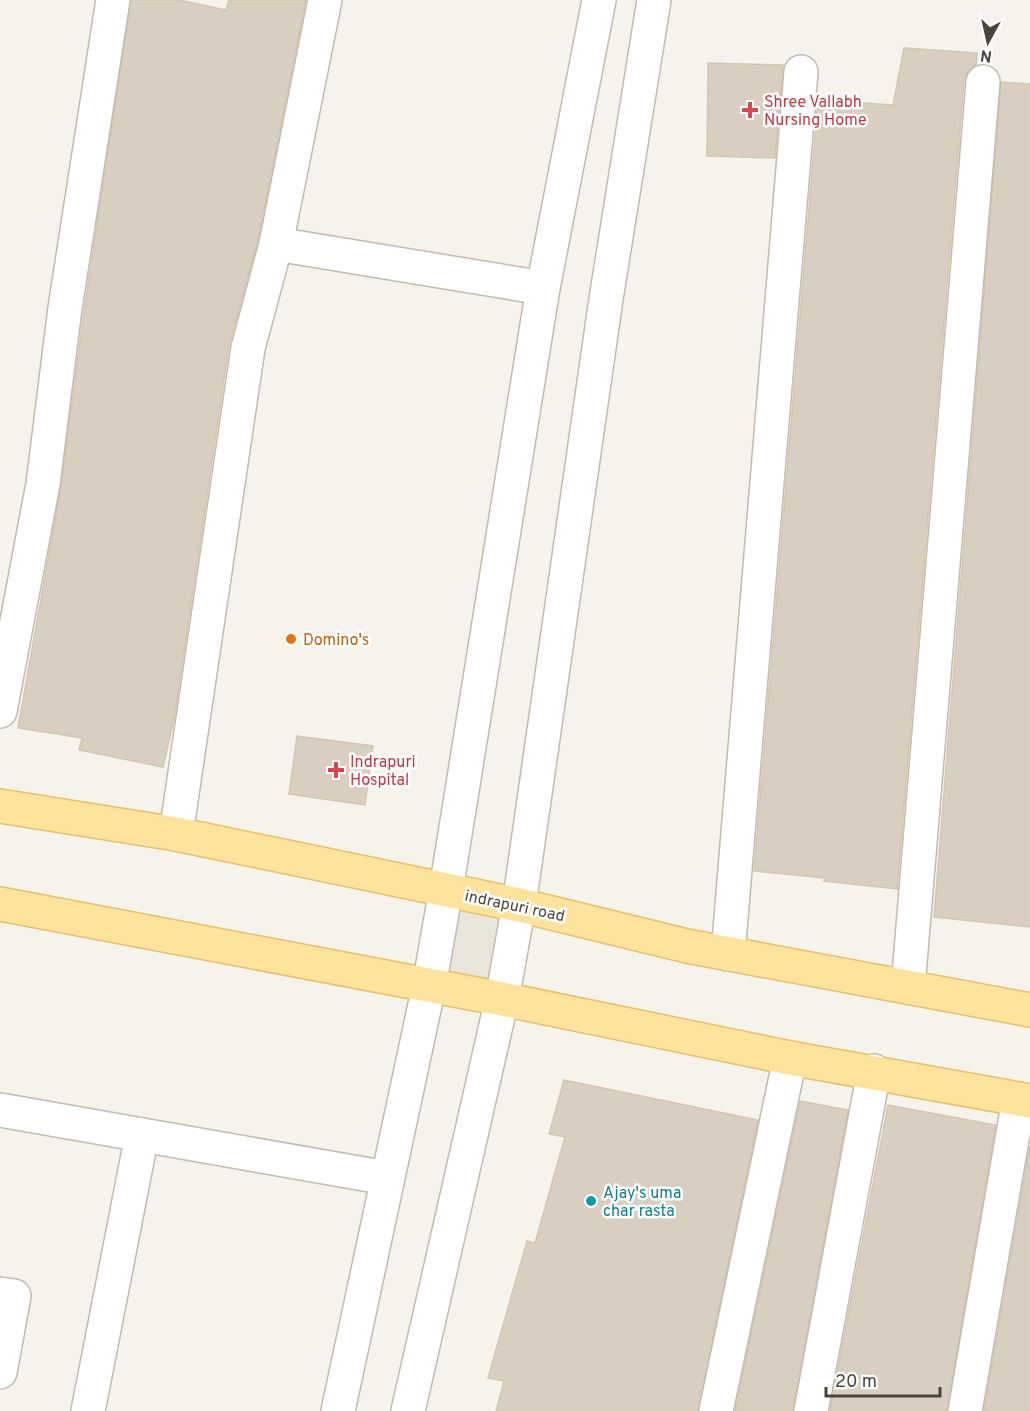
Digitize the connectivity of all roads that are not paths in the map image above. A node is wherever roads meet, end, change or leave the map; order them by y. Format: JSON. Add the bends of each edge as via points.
{"nodes":[{"id":1,"x":113,"y":0,"type":"edge"},
{"id":2,"x":325,"y":0,"type":"edge"},
{"id":3,"x":599,"y":0,"type":"edge"},
{"id":4,"x":654,"y":0,"type":"edge"},
{"id":5,"x":801,"y":72,"type":"dead end"},
{"id":6,"x":983,"y":82,"type":"dead end"},
{"id":7,"x":276,"y":244,"type":"junction"},
{"id":8,"x":543,"y":288,"type":"junction"},
{"id":9,"x":0,"y":711,"type":"edge"},
{"id":10,"x":0,"y":806,"type":"edge"},
{"id":11,"x":176,"y":834,"type":"junction"},
{"id":12,"x":446,"y":890,"type":"junction"},
{"id":13,"x":0,"y":904,"type":"edge"},
{"id":14,"x":519,"y":905,"type":"junction"},
{"id":15,"x":728,"y":954,"type":"junction"},
{"id":16,"x":429,"y":986,"type":"junction"},
{"id":17,"x":908,"y":987,"type":"junction"},
{"id":18,"x":502,"y":999,"type":"junction"},
{"id":19,"x":1030,"y":1010,"type":"edge"},
{"id":20,"x":790,"y":1058,"type":"junction"},
{"id":21,"x":874,"y":1071,"type":"junction"},
{"id":22,"x":1025,"y":1100,"type":"edge"},
{"id":23,"x":0,"y":1110,"type":"edge"},
{"id":24,"x":142,"y":1135,"type":"junction"},
{"id":25,"x":387,"y":1178,"type":"junction"},
{"id":26,"x":0,"y":1294,"type":"edge"},
{"id":27,"x":0,"y":1372,"type":"edge"},
{"id":28,"x":88,"y":1411,"type":"edge"},
{"id":29,"x":338,"y":1411,"type":"edge"},
{"id":30,"x":408,"y":1411,"type":"edge"},
{"id":31,"x":716,"y":1411,"type":"edge"},
{"id":32,"x":811,"y":1411,"type":"edge"},
{"id":33,"x":965,"y":1411,"type":"edge"}],
"edges":[{"from":1,"to":9,"type":"street","via":[[65,308],[43,484]]},
{"from":2,"to":7,"type":"street"},
{"from":3,"to":8,"type":"street"},
{"from":4,"to":14,"type":"street","via":[[604,311]]},
{"from":5,"to":15,"type":"street"},
{"from":6,"to":17,"type":"street"},
{"from":7,"to":8,"type":"street"},
{"from":7,"to":11,"type":"street","via":[[248,348]]},
{"from":8,"to":12,"type":"street"},
{"from":10,"to":11,"type":"main road","name":"indrapuri road"},
{"from":11,"to":12,"type":"main road","name":"indrapuri road"},
{"from":12,"to":14,"type":"main road","name":"indrapuri road"},
{"from":12,"to":16,"type":"street"},
{"from":13,"to":16,"type":"main road"},
{"from":14,"to":15,"type":"main road","name":"indrapuri road"},
{"from":14,"to":18,"type":"street"},
{"from":15,"to":17,"type":"main road","name":"indrapuri road"},
{"from":16,"to":18,"type":"main road"},
{"from":16,"to":25,"type":"street"},
{"from":17,"to":19,"type":"main road","name":"indrapuri road"},
{"from":18,"to":20,"type":"main road"},
{"from":18,"to":30,"type":"street"},
{"from":20,"to":21,"type":"main road"},
{"from":20,"to":31,"type":"street"},
{"from":21,"to":22,"type":"main road"},
{"from":21,"to":32,"type":"street"},
{"from":22,"to":33,"type":"street"},
{"from":23,"to":24,"type":"street"},
{"from":24,"to":25,"type":"street"},
{"from":24,"to":28,"type":"street"},
{"from":25,"to":29,"type":"street"},
{"from":26,"to":27,"type":"street","via":[[14,1296]]}]}
